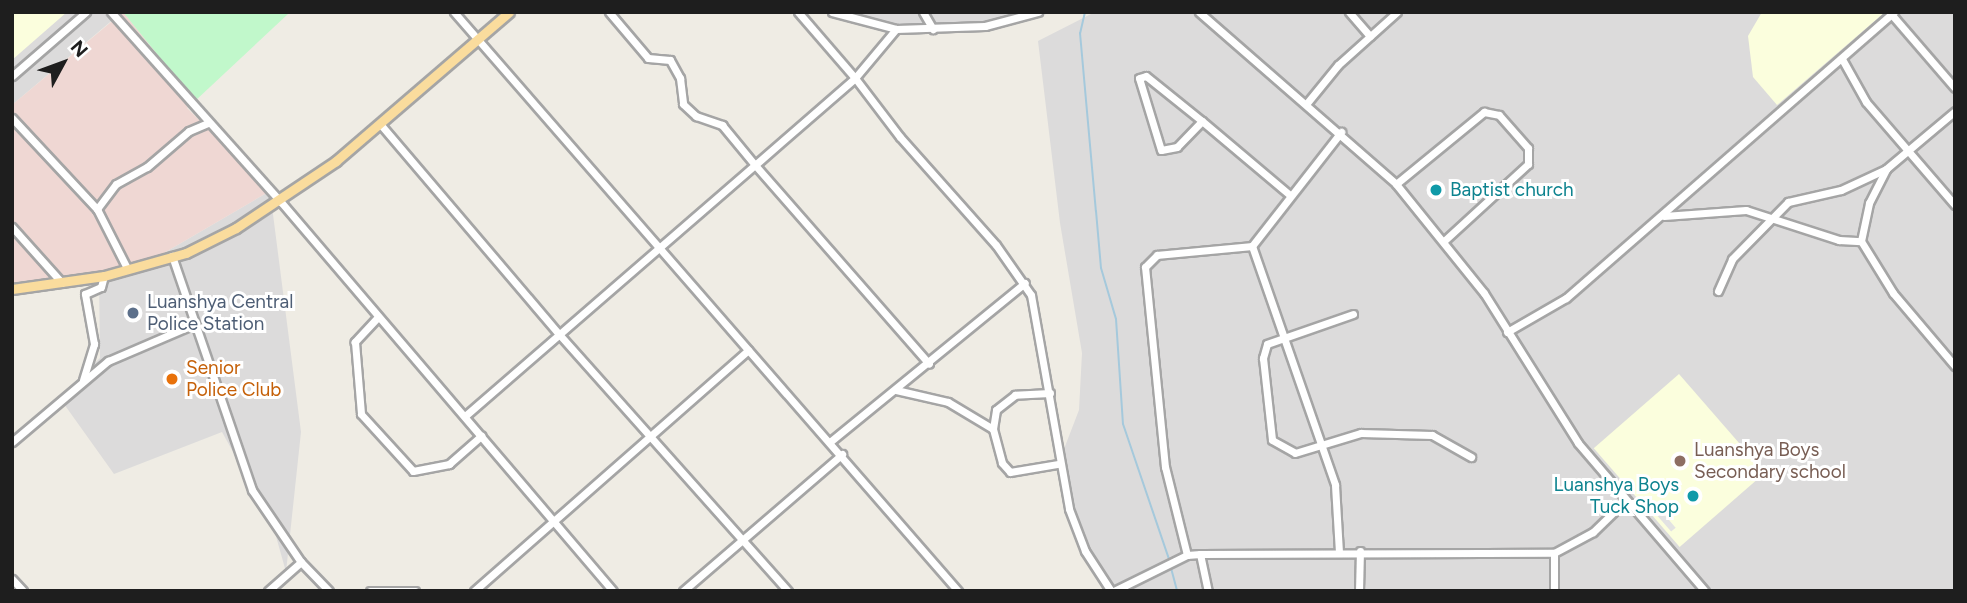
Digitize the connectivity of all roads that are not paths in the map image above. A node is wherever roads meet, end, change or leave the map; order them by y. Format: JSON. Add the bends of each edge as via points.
{"nodes":[{"id":1,"x":86,"y":12,"type":"edge"},
{"id":2,"x":111,"y":12,"type":"edge"},
{"id":3,"x":454,"y":12,"type":"edge"},
{"id":4,"x":509,"y":12,"type":"edge"},
{"id":5,"x":609,"y":12,"type":"edge"},
{"id":6,"x":799,"y":12,"type":"edge"},
{"id":7,"x":832,"y":12,"type":"edge"},
{"id":8,"x":923,"y":12,"type":"edge"},
{"id":9,"x":1038,"y":12,"type":"edge"},
{"id":10,"x":1199,"y":12,"type":"edge"},
{"id":11,"x":1349,"y":12,"type":"edge"},
{"id":12,"x":1397,"y":12,"type":"edge"},
{"id":13,"x":1893,"y":13,"type":"edge"},
{"id":14,"x":896,"y":29,"type":"junction"},
{"id":15,"x":933,"y":29,"type":"junction"},
{"id":16,"x":1370,"y":36,"type":"junction"},
{"id":17,"x":478,"y":37,"type":"junction"},
{"id":18,"x":1842,"y":60,"type":"junction"},
{"id":19,"x":12,"y":76,"type":"edge"},
{"id":20,"x":855,"y":78,"type":"junction"},
{"id":21,"x":1955,"y":88,"type":"edge"},
{"id":22,"x":1307,"y":103,"type":"junction"},
{"id":23,"x":1955,"y":111,"type":"edge"},
{"id":24,"x":12,"y":118,"type":"edge"},
{"id":25,"x":1202,"y":121,"type":"junction"},
{"id":26,"x":208,"y":123,"type":"junction"},
{"id":27,"x":381,"y":125,"type":"junction"},
{"id":28,"x":1341,"y":132,"type":"junction"},
{"id":29,"x":1906,"y":150,"type":"junction"},
{"id":30,"x":755,"y":165,"type":"junction"},
{"id":31,"x":1886,"y":169,"type":"junction"},
{"id":32,"x":1396,"y":184,"type":"junction"},
{"id":33,"x":1290,"y":195,"type":"junction"},
{"id":34,"x":281,"y":202,"type":"junction"},
{"id":35,"x":1955,"y":205,"type":"edge"},
{"id":36,"x":97,"y":209,"type":"junction"},
{"id":37,"x":1664,"y":216,"type":"junction"},
{"id":38,"x":1768,"y":218,"type":"junction"},
{"id":39,"x":12,"y":227,"type":"edge"},
{"id":40,"x":1444,"y":241,"type":"junction"},
{"id":41,"x":1861,"y":241,"type":"junction"},
{"id":42,"x":658,"y":246,"type":"junction"},
{"id":43,"x":1252,"y":246,"type":"junction"},
{"id":44,"x":173,"y":256,"type":"junction"},
{"id":45,"x":128,"y":270,"type":"junction"},
{"id":46,"x":104,"y":276,"type":"junction"},
{"id":47,"x":62,"y":283,"type":"junction"},
{"id":48,"x":1025,"y":283,"type":"junction"},
{"id":49,"x":12,"y":289,"type":"edge"},
{"id":50,"x":1718,"y":290,"type":"dead end"},
{"id":51,"x":1353,"y":314,"type":"dead end"},
{"id":52,"x":377,"y":318,"type":"junction"},
{"id":53,"x":192,"y":325,"type":"junction"},
{"id":54,"x":1507,"y":332,"type":"junction"},
{"id":55,"x":558,"y":333,"type":"junction"},
{"id":56,"x":1284,"y":336,"type":"junction"},
{"id":57,"x":748,"y":350,"type":"junction"},
{"id":58,"x":929,"y":363,"type":"junction"},
{"id":59,"x":1955,"y":366,"type":"edge"},
{"id":60,"x":82,"y":383,"type":"junction"},
{"id":61,"x":896,"y":390,"type":"junction"},
{"id":62,"x":1050,"y":393,"type":"junction"},
{"id":63,"x":465,"y":416,"type":"junction"},
{"id":64,"x":993,"y":429,"type":"junction"},
{"id":65,"x":651,"y":435,"type":"junction"},
{"id":66,"x":481,"y":436,"type":"junction"},
{"id":67,"x":831,"y":441,"type":"junction"},
{"id":68,"x":12,"y":442,"type":"edge"},
{"id":69,"x":1322,"y":447,"type":"junction"},
{"id":70,"x":842,"y":454,"type":"junction"},
{"id":71,"x":1471,"y":457,"type":"dead end"},
{"id":72,"x":1058,"y":464,"type":"junction"},
{"id":73,"x":1626,"y":500,"type":"junction"},
{"id":74,"x":551,"y":521,"type":"junction"},
{"id":75,"x":743,"y":539,"type":"junction"},
{"id":76,"x":1360,"y":551,"type":"junction"},
{"id":77,"x":1339,"y":552,"type":"junction"},
{"id":78,"x":1553,"y":553,"type":"junction"},
{"id":79,"x":1200,"y":554,"type":"junction"},
{"id":80,"x":1187,"y":555,"type":"junction"},
{"id":81,"x":301,"y":562,"type":"junction"},
{"id":82,"x":12,"y":579,"type":"edge"},
{"id":83,"x":23,"y":591,"type":"edge"},
{"id":84,"x":268,"y":591,"type":"edge"},
{"id":85,"x":329,"y":591,"type":"edge"},
{"id":86,"x":370,"y":591,"type":"edge"},
{"id":87,"x":415,"y":591,"type":"edge"},
{"id":88,"x":474,"y":591,"type":"edge"},
{"id":89,"x":613,"y":591,"type":"edge"},
{"id":90,"x":683,"y":591,"type":"edge"},
{"id":91,"x":789,"y":591,"type":"edge"},
{"id":92,"x":958,"y":591,"type":"edge"},
{"id":93,"x":1113,"y":591,"type":"edge"},
{"id":94,"x":1208,"y":591,"type":"edge"},
{"id":95,"x":1360,"y":591,"type":"edge"},
{"id":96,"x":1554,"y":591,"type":"edge"},
{"id":97,"x":1705,"y":591,"type":"edge"}],
"edges":[{"from":1,"to":19,"type":"street"},
{"from":2,"to":26,"type":"street"},
{"from":3,"to":17,"type":"street"},
{"from":4,"to":17,"type":"main road"},
{"from":5,"to":30,"type":"street","via":[[648,58],[670,60],[680,78],[683,104],[696,116],[722,125]]},
{"from":6,"to":20,"type":"street"},
{"from":7,"to":14,"type":"street"},
{"from":8,"to":15,"type":"street"},
{"from":9,"to":15,"type":"street","via":[[985,26]]},
{"from":10,"to":22,"type":"street"},
{"from":11,"to":16,"type":"street"},
{"from":12,"to":16,"type":"street"},
{"from":13,"to":18,"type":"street"},
{"from":13,"to":21,"type":"street"},
{"from":14,"to":15,"type":"street"},
{"from":14,"to":20,"type":"street"},
{"from":16,"to":22,"type":"street"},
{"from":17,"to":27,"type":"main road"},
{"from":17,"to":42,"type":"street"},
{"from":18,"to":29,"type":"street","via":[[1866,102]]},
{"from":18,"to":37,"type":"street"},
{"from":20,"to":30,"type":"street"},
{"from":20,"to":48,"type":"street"},
{"from":22,"to":28,"type":"street"},
{"from":23,"to":29,"type":"street"},
{"from":24,"to":36,"type":"street"},
{"from":25,"to":25,"type":"street","via":[[1177,147],[1161,150],[1139,78],[1146,76]]},
{"from":25,"to":33,"type":"street"},
{"from":26,"to":34,"type":"street"},
{"from":26,"to":36,"type":"street","via":[[189,131],[147,167],[117,184]]},
{"from":27,"to":34,"type":"main road"},
{"from":27,"to":55,"type":"street"},
{"from":28,"to":32,"type":"street"},
{"from":28,"to":33,"type":"street"},
{"from":29,"to":31,"type":"street"},
{"from":29,"to":35,"type":"street"},
{"from":30,"to":42,"type":"street"},
{"from":30,"to":58,"type":"street"},
{"from":31,"to":38,"type":"street","via":[[1841,190],[1788,202]]},
{"from":31,"to":41,"type":"street","via":[[1869,202]]},
{"from":32,"to":40,"type":"street"},
{"from":32,"to":40,"type":"street","via":[[1484,112],[1499,115],[1528,148],[1528,164]]},
{"from":33,"to":43,"type":"street"},
{"from":34,"to":44,"type":"main road","via":[[211,242]]},
{"from":34,"to":52,"type":"street"},
{"from":36,"to":45,"type":"street"},
{"from":37,"to":38,"type":"street","via":[[1745,210]]},
{"from":37,"to":54,"type":"street","via":[[1566,298]]},
{"from":38,"to":41,"type":"street","via":[[1839,240]]},
{"from":38,"to":50,"type":"street","via":[[1732,259]]},
{"from":39,"to":47,"type":"street"},
{"from":40,"to":54,"type":"street"},
{"from":41,"to":59,"type":"street","via":[[1893,293]]},
{"from":42,"to":55,"type":"street"},
{"from":42,"to":57,"type":"street"},
{"from":43,"to":56,"type":"street"},
{"from":43,"to":80,"type":"street","via":[[1157,255],[1146,267],[1165,467]]},
{"from":44,"to":45,"type":"main road"},
{"from":44,"to":53,"type":"street"},
{"from":45,"to":46,"type":"main road"},
{"from":46,"to":47,"type":"main road"},
{"from":46,"to":60,"type":"street","via":[[101,287],[85,294],[94,344]]},
{"from":47,"to":49,"type":"main road"},
{"from":48,"to":58,"type":"street"},
{"from":48,"to":62,"type":"street"},
{"from":51,"to":56,"type":"street"},
{"from":52,"to":63,"type":"street"},
{"from":52,"to":66,"type":"street","via":[[355,342],[361,414],[413,471],[449,464]]},
{"from":53,"to":60,"type":"street","via":[[119,355]]},
{"from":53,"to":81,"type":"street","via":[[252,490]]},
{"from":54,"to":73,"type":"street","via":[[1578,443]]},
{"from":55,"to":63,"type":"street"},
{"from":55,"to":65,"type":"street"},
{"from":56,"to":69,"type":"street"},
{"from":56,"to":69,"type":"street","via":[[1267,345],[1263,358],[1272,440],[1295,453]]},
{"from":57,"to":65,"type":"street"},
{"from":57,"to":67,"type":"street"},
{"from":58,"to":61,"type":"street"},
{"from":60,"to":68,"type":"street"},
{"from":61,"to":64,"type":"street","via":[[948,402]]},
{"from":61,"to":67,"type":"street"},
{"from":62,"to":64,"type":"street","via":[[1014,395],[996,410]]},
{"from":62,"to":72,"type":"street"},
{"from":63,"to":66,"type":"street"},
{"from":64,"to":72,"type":"street","via":[[1002,463],[1010,471]]},
{"from":65,"to":74,"type":"street"},
{"from":65,"to":75,"type":"street"},
{"from":66,"to":74,"type":"street"},
{"from":67,"to":70,"type":"street"},
{"from":69,"to":71,"type":"street","via":[[1361,433],[1432,435]]},
{"from":69,"to":77,"type":"street","via":[[1338,500]]},
{"from":70,"to":75,"type":"street"},
{"from":70,"to":92,"type":"street"},
{"from":72,"to":93,"type":"street","via":[[1085,551]]},
{"from":73,"to":78,"type":"street","via":[[1593,532]]},
{"from":73,"to":97,"type":"street"},
{"from":74,"to":88,"type":"street"},
{"from":74,"to":89,"type":"street"},
{"from":75,"to":90,"type":"street"},
{"from":75,"to":91,"type":"street"},
{"from":76,"to":77,"type":"street"},
{"from":76,"to":78,"type":"street"},
{"from":76,"to":95,"type":"street"},
{"from":77,"to":79,"type":"street"},
{"from":78,"to":96,"type":"street"},
{"from":79,"to":80,"type":"street"},
{"from":79,"to":94,"type":"street"},
{"from":80,"to":93,"type":"street"},
{"from":81,"to":84,"type":"street"},
{"from":81,"to":85,"type":"street"},
{"from":82,"to":83,"type":"street"},
{"from":86,"to":87,"type":"street"}]}
